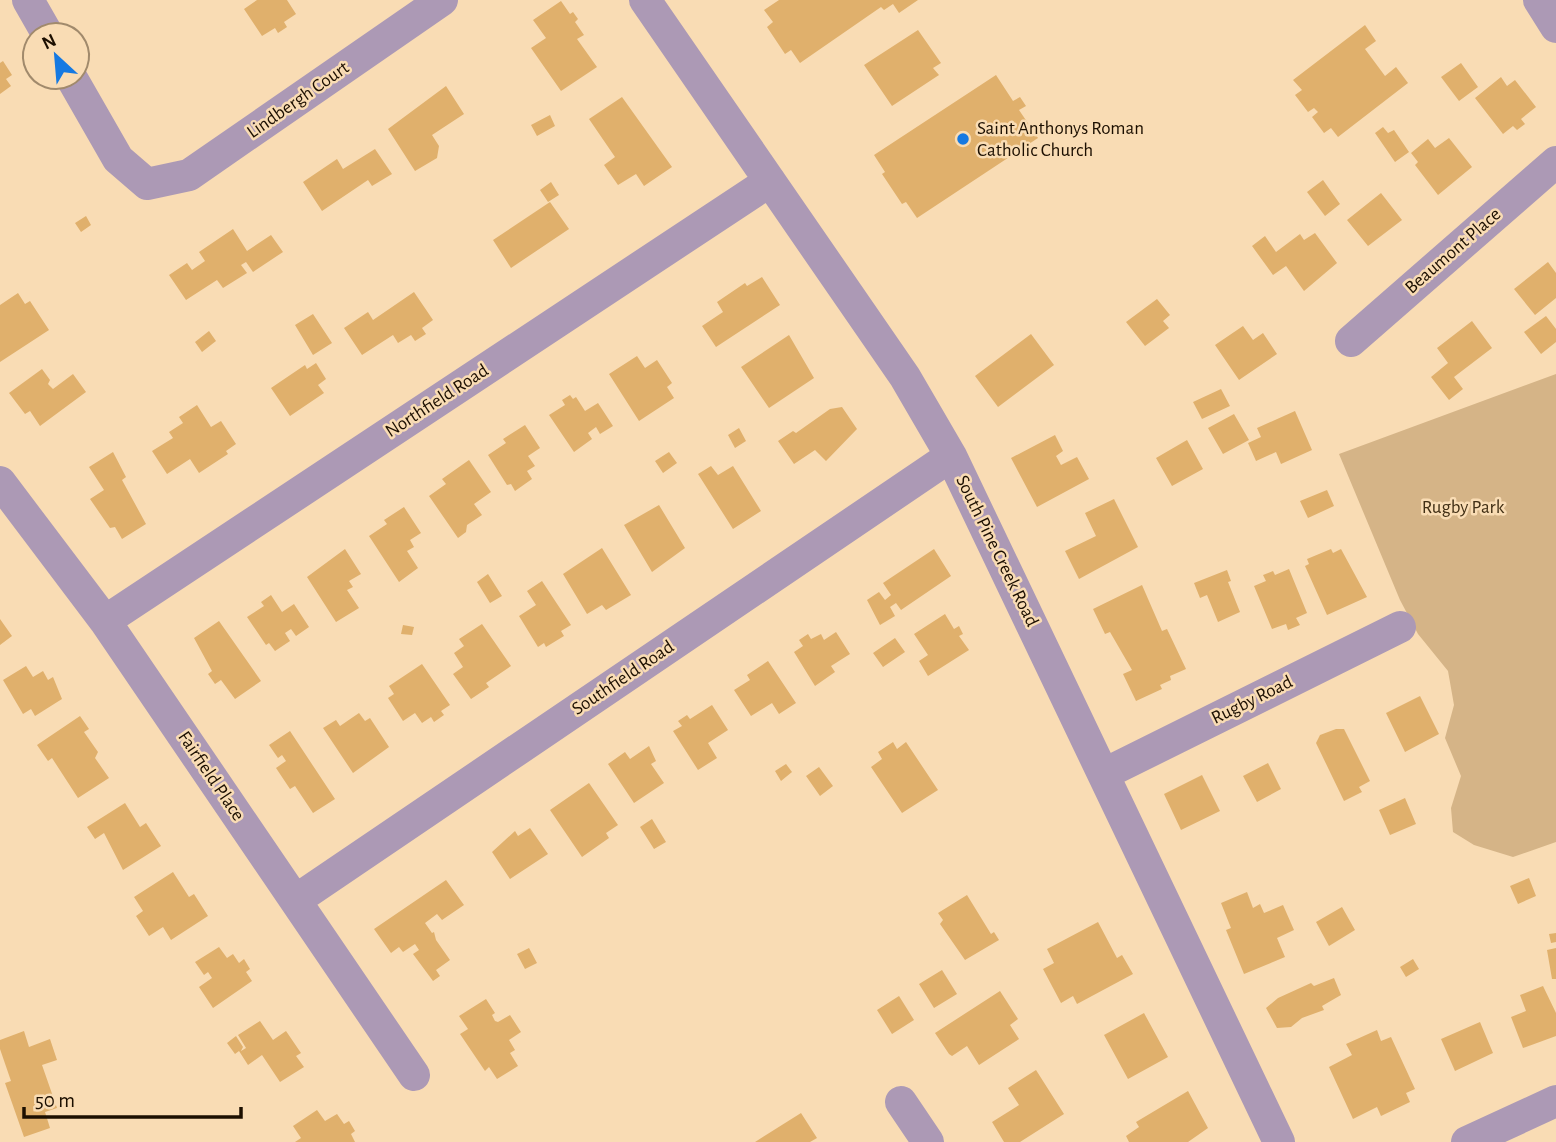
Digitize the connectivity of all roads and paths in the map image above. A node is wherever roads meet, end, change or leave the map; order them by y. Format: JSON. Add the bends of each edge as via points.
{"nodes":[{"id":1,"x":28,"y":0,"type":"edge"},
{"id":2,"x":442,"y":0,"type":"edge"},
{"id":3,"x":645,"y":0,"type":"edge"},
{"id":4,"x":1539,"y":0,"type":"edge"},
{"id":5,"x":40,"y":21,"type":"edge"},
{"id":6,"x":1556,"y":27,"type":"edge"},
{"id":7,"x":79,"y":91,"type":"edge"},
{"id":8,"x":1556,"y":162,"type":"edge"},
{"id":9,"x":769,"y":181,"type":"junction"},
{"id":10,"x":1351,"y":341,"type":"dead end"},
{"id":11,"x":951,"y":456,"type":"junction"},
{"id":12,"x":0,"y":482,"type":"edge"},
{"id":13,"x":105,"y":621,"type":"junction"},
{"id":14,"x":1400,"y":627,"type":"dead end"},
{"id":15,"x":1104,"y":774,"type":"junction"},
{"id":16,"x":296,"y":900,"type":"junction"},
{"id":17,"x":414,"y":1075,"type":"dead end"},
{"id":18,"x":901,"y":1101,"type":"dead end"},
{"id":19,"x":1556,"y":1101,"type":"edge"},
{"id":20,"x":928,"y":1142,"type":"edge"},
{"id":21,"x":1279,"y":1142,"type":"edge"},
{"id":22,"x":1467,"y":1142,"type":"edge"}],
"edges":[{"from":1,"to":5,"type":"street"},
{"from":2,"to":7,"type":"street","name":"Lindbergh Court","via":[[189,175],[147,184],[118,159]]},
{"from":3,"to":9,"type":"street","name":"South Pine Creek Road"},
{"from":4,"to":6,"type":"street"},
{"from":8,"to":10,"type":"street","name":"Beaumont Place"},
{"from":9,"to":11,"type":"street","name":"South Pine Creek Road","via":[[905,377]]},
{"from":9,"to":13,"type":"street","name":"Northfield Road"},
{"from":11,"to":15,"type":"street","name":"South Pine Creek Road"},
{"from":11,"to":16,"type":"street","name":"Southfield Road"},
{"from":12,"to":13,"type":"street","name":"Fairfield Place"},
{"from":13,"to":16,"type":"street","name":"Fairfield Place"},
{"from":14,"to":15,"type":"street","name":"Rugby Road"},
{"from":15,"to":21,"type":"street","name":"South Pine Creek Road"},
{"from":16,"to":17,"type":"street","name":"Fairfield Place"},
{"from":18,"to":20,"type":"street"},
{"from":19,"to":22,"type":"street"}]}
